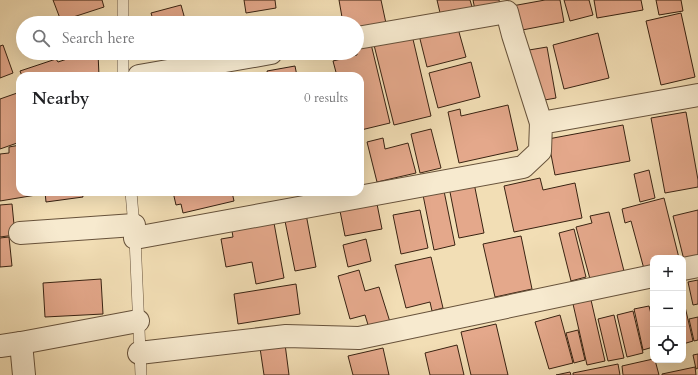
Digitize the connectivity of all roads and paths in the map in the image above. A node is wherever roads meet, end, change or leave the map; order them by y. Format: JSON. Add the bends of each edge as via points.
{"nodes":[{"id":1,"x":123,"y":0,"type":"edge"},
{"id":2,"x":123,"y":16,"type":"edge"},
{"id":3,"x":364,"y":37,"type":"edge"},
{"id":4,"x":123,"y":60,"type":"edge"},
{"id":5,"x":231,"y":60,"type":"edge"},
{"id":6,"x":123,"y":72,"type":"edge"},
{"id":7,"x":162,"y":72,"type":"edge"},
{"id":8,"x":698,"y":95,"type":"edge"},
{"id":9,"x":540,"y":124,"type":"junction"},
{"id":10,"x":364,"y":193,"type":"edge"},
{"id":11,"x":131,"y":196,"type":"edge"},
{"id":12,"x":347,"y":196,"type":"edge"},
{"id":13,"x":134,"y":231,"type":"junction"},
{"id":14,"x":20,"y":233,"type":"dead end"},
{"id":15,"x":698,"y":266,"type":"edge"},
{"id":16,"x":686,"y":269,"type":"edge"},
{"id":17,"x":650,"y":277,"type":"edge"},
{"id":18,"x":138,"y":320,"type":"junction"},
{"id":19,"x":21,"y":344,"type":"junction"},
{"id":20,"x":0,"y":346,"type":"edge"},
{"id":21,"x":139,"y":353,"type":"junction"},
{"id":22,"x":24,"y":375,"type":"edge"},
{"id":23,"x":141,"y":375,"type":"edge"}],
"edges":[{"from":1,"to":2,"type":"lane"},
{"from":3,"to":9,"type":"street","via":[[507,12]]},
{"from":4,"to":6,"type":"lane"},
{"from":5,"to":7,"type":"street"},
{"from":8,"to":9,"type":"street"},
{"from":9,"to":10,"type":"street","via":[[540,151],[523,167]]},
{"from":11,"to":13,"type":"lane"},
{"from":12,"to":13,"type":"street"},
{"from":13,"to":14,"type":"street"},
{"from":13,"to":18,"type":"lane"},
{"from":15,"to":16,"type":"street"},
{"from":17,"to":21,"type":"street","via":[[359,338],[286,336]]},
{"from":18,"to":19,"type":"street"},
{"from":18,"to":21,"type":"lane"},
{"from":19,"to":20,"type":"street"},
{"from":19,"to":22,"type":"street"},
{"from":21,"to":23,"type":"lane"}]}
